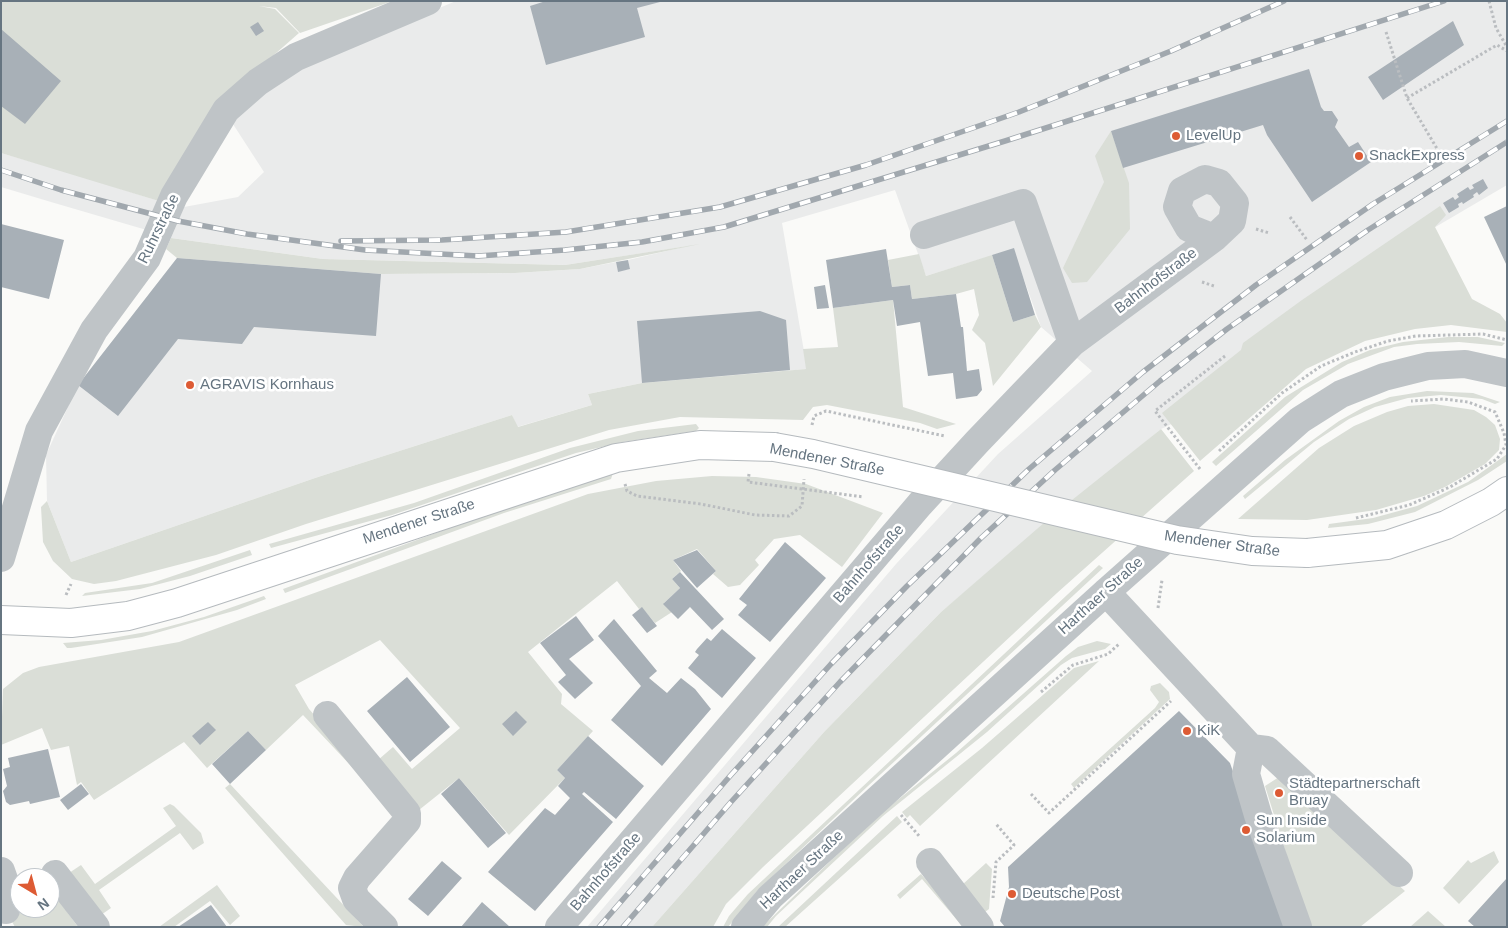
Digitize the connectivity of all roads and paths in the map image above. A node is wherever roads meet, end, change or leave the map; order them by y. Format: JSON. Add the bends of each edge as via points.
{"nodes":[{"id":1,"x":428,"y":1,"type":"edge"},
{"id":2,"x":1490,"y":1,"type":"edge"},
{"id":3,"x":1386,"y":32,"type":"dead end"},
{"id":4,"x":1507,"y":47,"type":"edge"},
{"id":5,"x":1507,"y":51,"type":"edge"},
{"id":6,"x":1407,"y":98,"type":"junction"},
{"id":7,"x":1439,"y":152,"type":"dead end"},
{"id":8,"x":1290,"y":217,"type":"dead end"},
{"id":9,"x":924,"y":235,"type":"dead end"},
{"id":10,"x":1214,"y":238,"type":"dead end"},
{"id":11,"x":1307,"y":240,"type":"dead end"},
{"id":12,"x":1072,"y":343,"type":"junction"},
{"id":13,"x":1225,"y":356,"type":"dead end"},
{"id":14,"x":1507,"y":373,"type":"edge"},
{"id":15,"x":1406,"y":402,"type":"dead end"},
{"id":16,"x":1200,"y":469,"type":"dead end"},
{"id":17,"x":748,"y":482,"type":"dead end"},
{"id":18,"x":824,"y":491,"type":"dead end"},
{"id":19,"x":1507,"y":491,"type":"edge"},
{"id":20,"x":1352,"y":518,"type":"dead end"},
{"id":21,"x":1,"y":558,"type":"edge"},
{"id":22,"x":1162,"y":578,"type":"dead end"},
{"id":23,"x":1106,"y":592,"type":"junction"},
{"id":24,"x":1,"y":620,"type":"edge"},
{"id":25,"x":1138,"y":627,"type":"junction"},
{"id":26,"x":1192,"y":682,"type":"junction"},
{"id":27,"x":327,"y":715,"type":"dead end"},
{"id":28,"x":1251,"y":748,"type":"junction"},
{"id":29,"x":1031,"y":794,"type":"dead end"},
{"id":30,"x":903,"y":817,"type":"dead end"},
{"id":31,"x":909,"y":824,"type":"dead end"},
{"id":32,"x":996,"y":824,"type":"dead end"},
{"id":33,"x":930,"y":862,"type":"dead end"},
{"id":34,"x":1,"y":871,"type":"edge"},
{"id":35,"x":1399,"y":873,"type":"dead end"},
{"id":36,"x":60,"y":880,"type":"edge"},
{"id":37,"x":7,"y":914,"type":"edge"},
{"id":38,"x":986,"y":917,"type":"edge"},
{"id":39,"x":96,"y":927,"type":"edge"},
{"id":40,"x":384,"y":927,"type":"edge"},
{"id":41,"x":559,"y":927,"type":"edge"},
{"id":42,"x":745,"y":927,"type":"edge"},
{"id":43,"x":1298,"y":927,"type":"edge"}],
"edges":[{"from":1,"to":21,"type":"street","name":"Ruhrstraße","via":[[296,57],[258,82],[226,110],[174,196],[148,258],[94,330],[39,431]]},
{"from":2,"to":4,"type":"path","via":[[1496,28]]},
{"from":3,"to":6,"type":"path"},
{"from":5,"to":6,"type":"path","via":[[1497,45]]},
{"from":6,"to":7,"type":"path"},
{"from":8,"to":11,"type":"path"},
{"from":9,"to":12,"type":"street","via":[[1023,203]]},
{"from":10,"to":12,"type":"street","name":"Bahnhofstraße"},
{"from":12,"to":41,"type":"street","name":"Bahnhofstraße","via":[[920,504]]},
{"from":13,"to":16,"type":"path","via":[[1155,411]]},
{"from":14,"to":23,"type":"street","name":"Harthaer Straße","via":[[1465,364],[1428,366],[1384,376],[1341,394],[1300,420],[1271,444]]},
{"from":15,"to":20,"type":"path","via":[[1444,399],[1468,402],[1496,412],[1506,445],[1497,459],[1450,487],[1409,505]]},
{"from":17,"to":18,"type":"path"},
{"from":19,"to":24,"type":"main road","name":"Mendener Straße","bridge":true,"via":[[1446,525],[1387,545],[1307,554],[1252,551],[1177,540],[812,454],[774,447],[700,445],[616,458],[177,603],[128,616],[71,623]]},
{"from":22,"to":25,"type":"path","via":[[1157,612]]},
{"from":23,"to":25,"type":"street"},
{"from":23,"to":42,"type":"street","name":"Harthaer Straße","via":[[770,897]]},
{"from":25,"to":26,"type":"street"},
{"from":26,"to":28,"type":"street"},
{"from":26,"to":29,"type":"path","via":[[1049,813]]},
{"from":27,"to":40,"type":"street","via":[[407,813],[407,821],[352,888],[356,899]]},
{"from":28,"to":35,"type":"street","via":[[1267,750]]},
{"from":28,"to":43,"type":"street","via":[[1246,774]]},
{"from":30,"to":31,"type":"path"},
{"from":32,"to":38,"type":"path","via":[[1014,845],[996,862]]},
{"from":33,"to":38,"type":"street"},
{"from":34,"to":37,"type":"street","via":[[6,885]]},
{"from":36,"to":39,"type":"street"}]}
